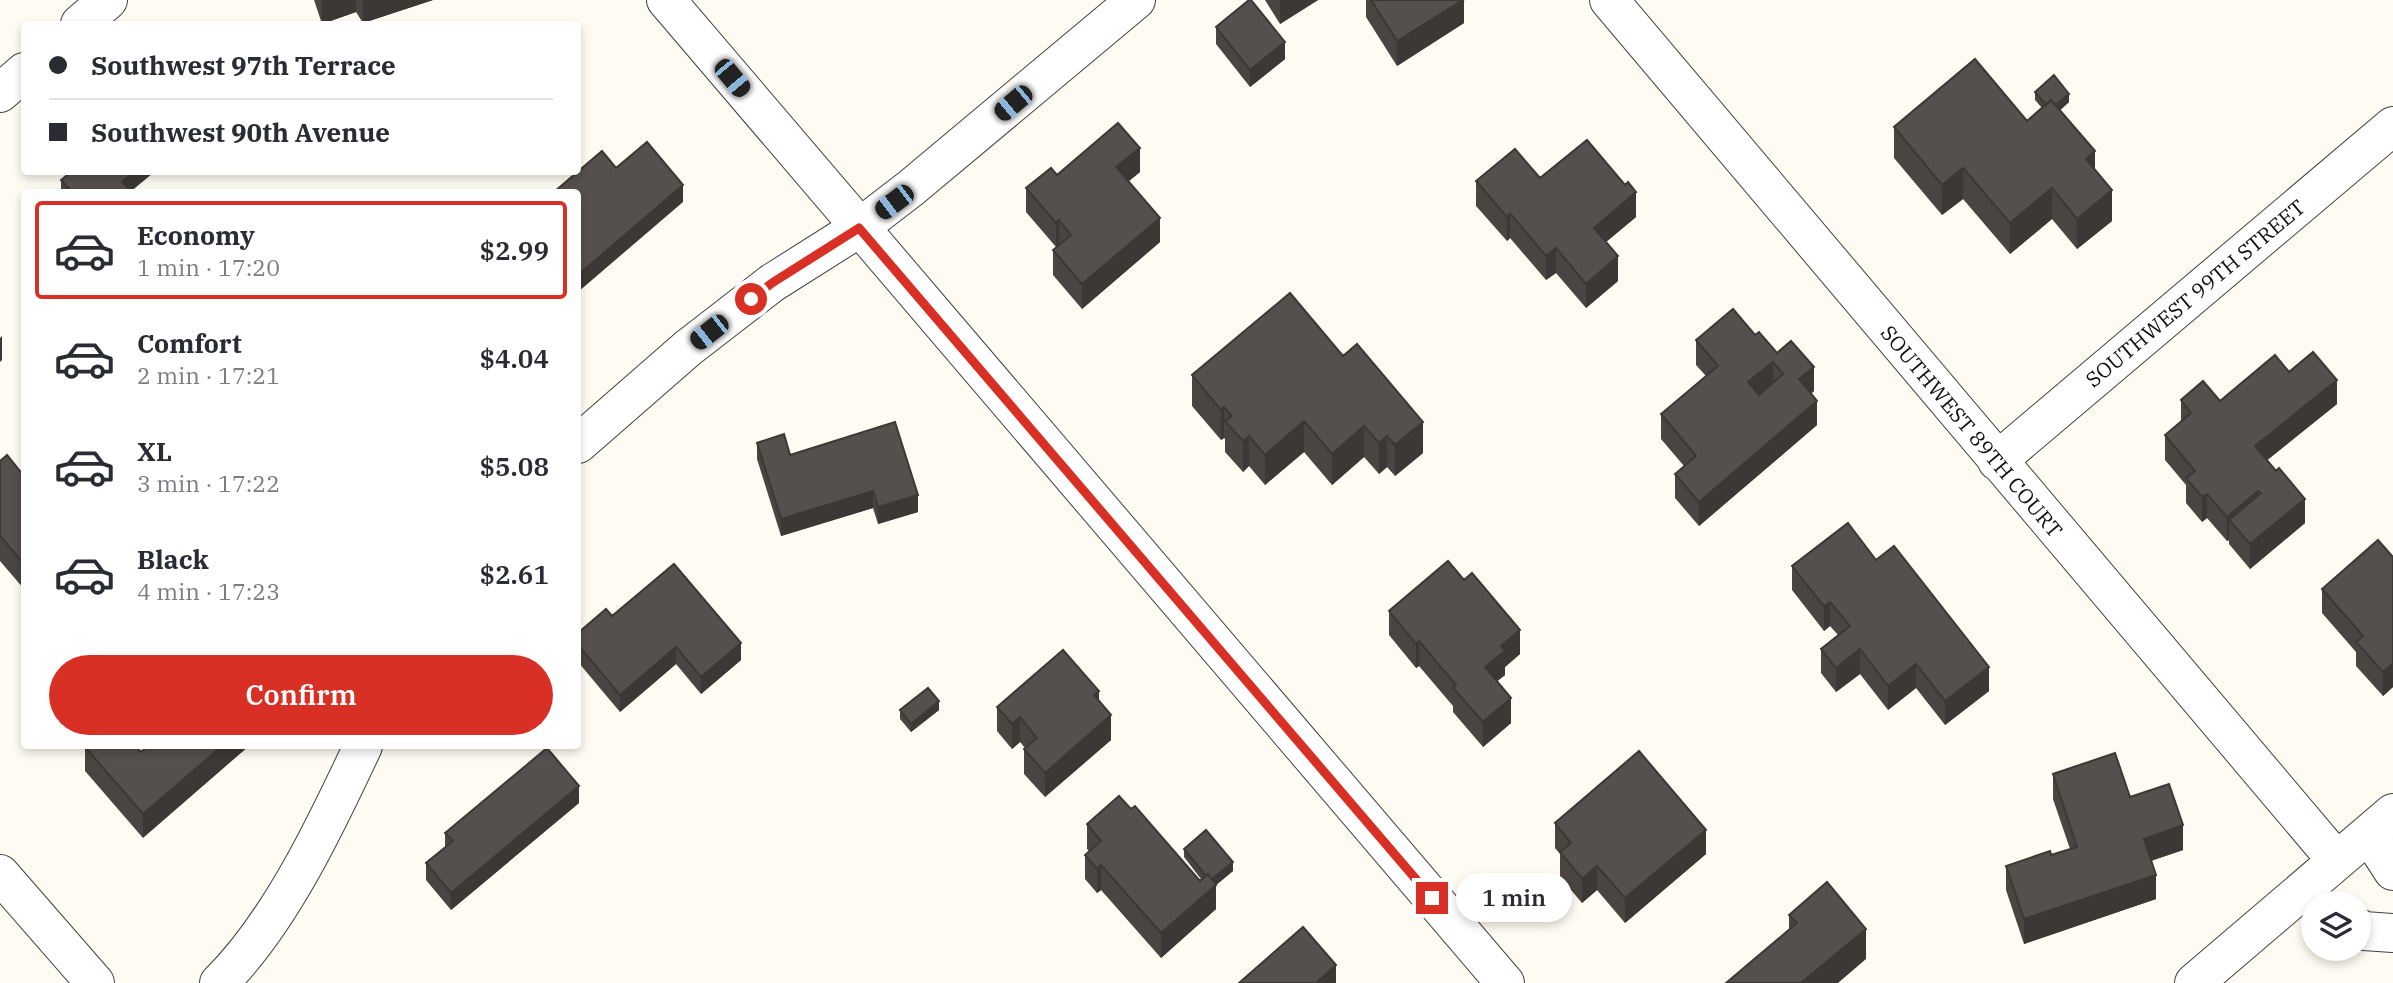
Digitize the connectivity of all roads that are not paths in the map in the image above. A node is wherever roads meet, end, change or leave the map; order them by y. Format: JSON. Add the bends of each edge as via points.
{"nodes":[{"id":1,"x":108,"y":0,"type":"edge"},
{"id":2,"x":666,"y":0,"type":"edge"},
{"id":3,"x":1136,"y":0,"type":"edge"},
{"id":4,"x":1609,"y":0,"type":"edge"},
{"id":5,"x":84,"y":21,"type":"edge"},
{"id":6,"x":21,"y":75,"type":"edge"},
{"id":7,"x":0,"y":93,"type":"edge"},
{"id":8,"x":2393,"y":126,"type":"edge"},
{"id":9,"x":859,"y":228,"type":"junction"},
{"id":10,"x":581,"y":441,"type":"edge"},
{"id":11,"x":1997,"y":461,"type":"junction"},
{"id":12,"x":361,"y":749,"type":"edge"},
{"id":13,"x":2381,"y":823,"type":"edge"},
{"id":14,"x":2337,"y":861,"type":"junction"},
{"id":15,"x":2393,"y":871,"type":"edge"},
{"id":16,"x":0,"y":873,"type":"edge"},
{"id":17,"x":2318,"y":891,"type":"edge"},
{"id":18,"x":2301,"y":905,"type":"edge"},
{"id":19,"x":2371,"y":931,"type":"edge"},
{"id":20,"x":2393,"y":933,"type":"edge"},
{"id":21,"x":95,"y":983,"type":"edge"},
{"id":22,"x":219,"y":983,"type":"edge"},
{"id":23,"x":1505,"y":983,"type":"edge"},
{"id":24,"x":2194,"y":983,"type":"edge"}],
"edges":[{"from":1,"to":5,"type":"street"},
{"from":2,"to":9,"type":"street"},
{"from":3,"to":9,"type":"street"},
{"from":4,"to":11,"type":"street","name":"SOUTHWEST 89TH COURT"},
{"from":6,"to":7,"type":"street"},
{"from":8,"to":11,"type":"street","name":"SOUTHWEST 99TH STREET"},
{"from":9,"to":10,"type":"street","via":[[772,283]]},
{"from":9,"to":23,"type":"street"},
{"from":11,"to":14,"type":"street","name":"SOUTHWEST 89TH COURT"},
{"from":12,"to":22,"type":"street","via":[[285,896]]},
{"from":13,"to":14,"type":"street"},
{"from":13,"to":15,"type":"street"},
{"from":14,"to":17,"type":"street"},
{"from":16,"to":21,"type":"street"},
{"from":18,"to":24,"type":"street"},
{"from":19,"to":20,"type":"street"}]}
